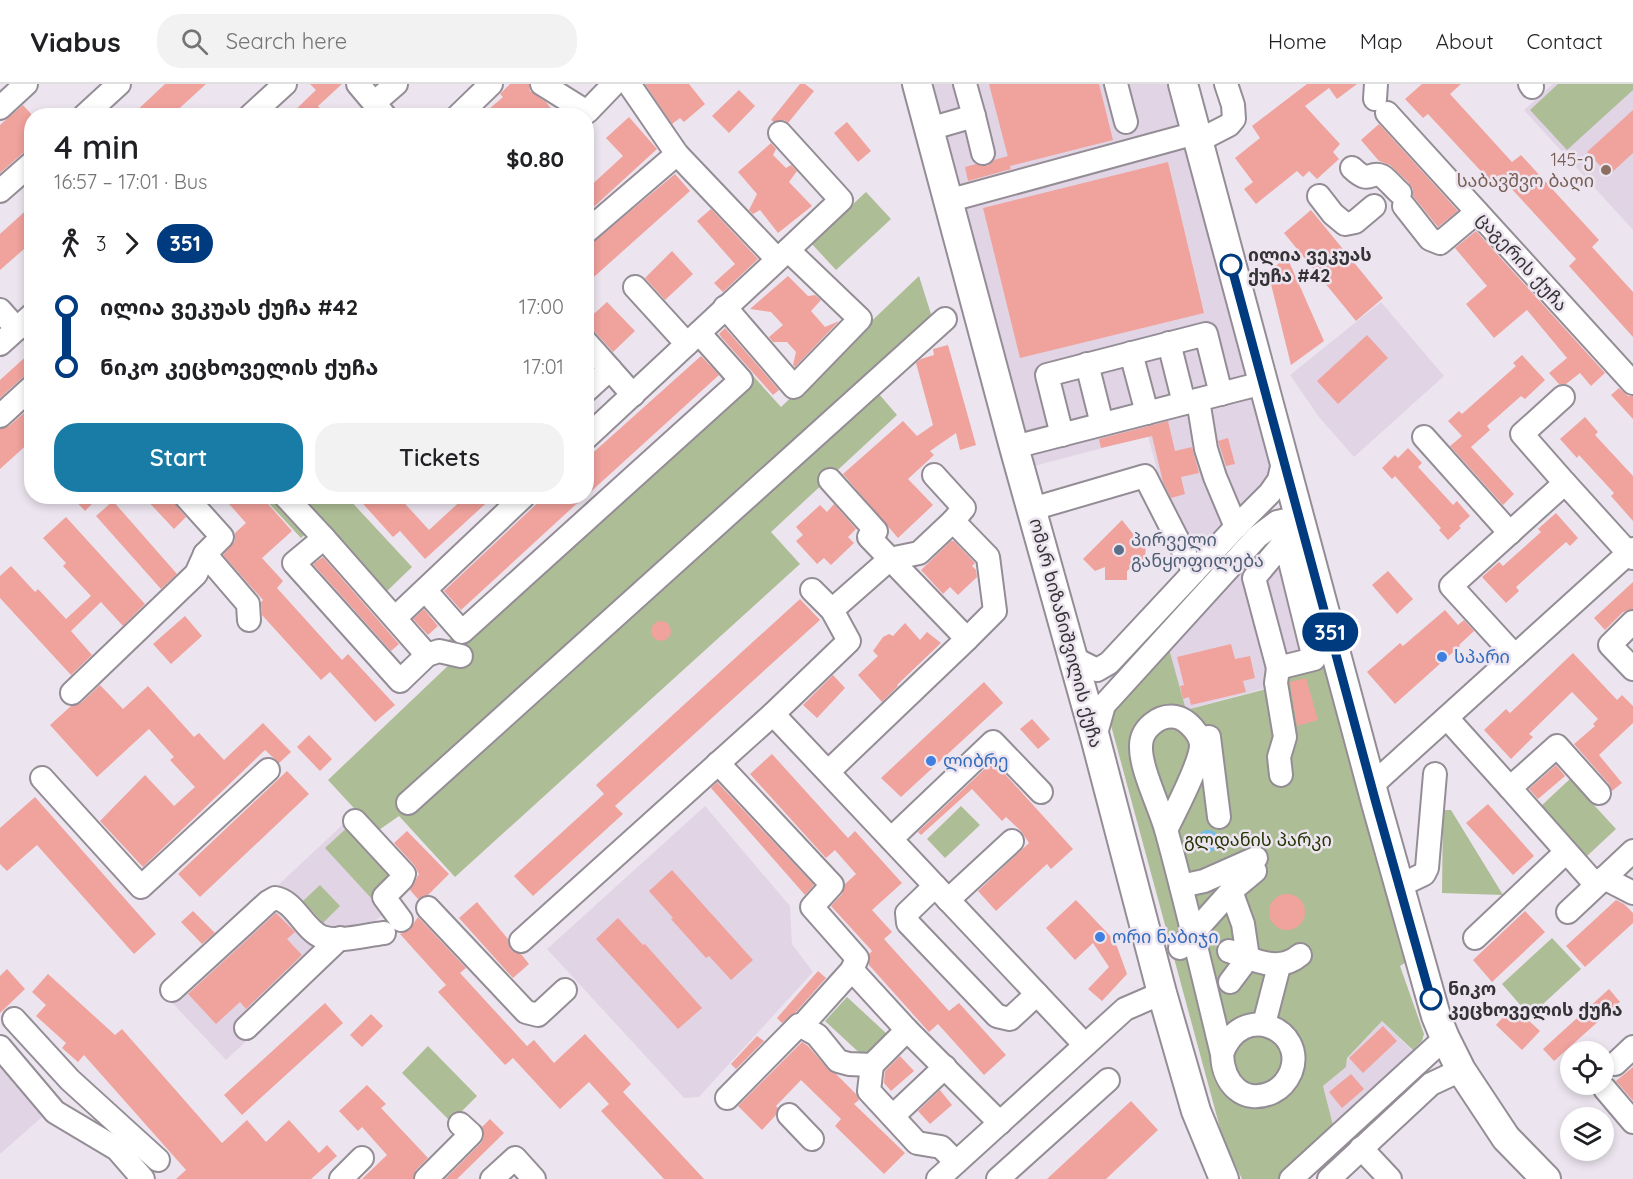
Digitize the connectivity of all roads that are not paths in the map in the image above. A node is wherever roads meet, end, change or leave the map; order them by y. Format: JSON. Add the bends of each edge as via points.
{"nodes":[{"id":1,"x":26,"y":84,"type":"edge"},
{"id":2,"x":285,"y":84,"type":"edge"},
{"id":3,"x":358,"y":84,"type":"edge"},
{"id":4,"x":396,"y":84,"type":"edge"},
{"id":5,"x":491,"y":84,"type":"edge"},
{"id":6,"x":542,"y":84,"type":"edge"},
{"id":7,"x":614,"y":84,"type":"edge"},
{"id":8,"x":629,"y":84,"type":"edge"},
{"id":9,"x":917,"y":84,"type":"edge"},
{"id":10,"x":965,"y":84,"type":"edge"},
{"id":11,"x":1116,"y":84,"type":"edge"},
{"id":12,"x":1182,"y":84,"type":"edge"},
{"id":13,"x":1226,"y":84,"type":"edge"},
{"id":14,"x":116,"y":85,"type":"edge"},
{"id":15,"x":1379,"y":99,"type":"edge"},
{"id":16,"x":0,"y":108,"type":"edge"},
{"id":17,"x":92,"y":108,"type":"edge"},
{"id":18,"x":259,"y":108,"type":"edge"},
{"id":19,"x":379,"y":108,"type":"edge"},
{"id":20,"x":381,"y":108,"type":"edge"},
{"id":21,"x":466,"y":108,"type":"edge"},
{"id":22,"x":581,"y":108,"type":"edge"},
{"id":23,"x":591,"y":108,"type":"edge"},
{"id":24,"x":974,"y":116,"type":"junction"},
{"id":25,"x":1126,"y":122,"type":"dead end"},
{"id":26,"x":928,"y":129,"type":"junction"},
{"id":27,"x":780,"y":133,"type":"dead end"},
{"id":28,"x":1197,"y":137,"type":"junction"},
{"id":29,"x":983,"y":153,"type":"dead end"},
{"id":30,"x":677,"y":154,"type":"junction"},
{"id":31,"x":1352,"y":168,"type":"dead end"},
{"id":32,"x":24,"y":170,"type":"edge"},
{"id":33,"x":0,"y":191,"type":"edge"},
{"id":34,"x":1319,"y":196,"type":"dead end"},
{"id":35,"x":947,"y":201,"type":"junction"},
{"id":36,"x":1374,"y":206,"type":"dead end"},
{"id":37,"x":1477,"y":212,"type":"junction"},
{"id":38,"x":594,"y":225,"type":"edge"},
{"id":39,"x":782,"y":254,"type":"junction"},
{"id":40,"x":635,"y":287,"type":"dead end"},
{"id":41,"x":725,"y":307,"type":"junction"},
{"id":42,"x":0,"y":310,"type":"edge"},
{"id":43,"x":945,"y":319,"type":"dead end"},
{"id":44,"x":16,"y":329,"type":"edge"},
{"id":45,"x":693,"y":338,"type":"junction"},
{"id":46,"x":1169,"y":343,"type":"junction"},
{"id":47,"x":594,"y":351,"type":"edge"},
{"id":48,"x":1131,"y":353,"type":"junction"},
{"id":49,"x":1087,"y":364,"type":"junction"},
{"id":50,"x":610,"y":369,"type":"junction"},
{"id":51,"x":1263,"y":383,"type":"junction"},
{"id":52,"x":1633,"y":383,"type":"edge"},
{"id":53,"x":594,"y":384,"type":"edge"},
{"id":54,"x":24,"y":394,"type":"edge"},
{"id":55,"x":633,"y":394,"type":"junction"},
{"id":56,"x":1221,"y":394,"type":"junction"},
{"id":57,"x":1563,"y":397,"type":"dead end"},
{"id":58,"x":1191,"y":401,"type":"junction"},
{"id":59,"x":1147,"y":413,"type":"junction"},
{"id":60,"x":0,"y":416,"type":"edge"},
{"id":61,"x":1102,"y":424,"type":"junction"},
{"id":62,"x":594,"y":431,"type":"edge"},
{"id":63,"x":1062,"y":435,"type":"junction"},
{"id":64,"x":1424,"y":437,"type":"dead end"},
{"id":65,"x":1014,"y":447,"type":"junction"},
{"id":66,"x":1284,"y":458,"type":"junction"},
{"id":67,"x":934,"y":475,"type":"dead end"},
{"id":68,"x":830,"y":480,"type":"dead end"},
{"id":69,"x":1565,"y":483,"type":"junction"},
{"id":70,"x":192,"y":504,"type":"edge"},
{"id":71,"x":292,"y":504,"type":"edge"},
{"id":72,"x":516,"y":504,"type":"edge"},
{"id":73,"x":1032,"y":508,"type":"junction"},
{"id":74,"x":953,"y":521,"type":"junction"},
{"id":75,"x":1236,"y":526,"type":"junction"},
{"id":76,"x":1302,"y":528,"type":"junction"},
{"id":77,"x":1510,"y":533,"type":"junction"},
{"id":78,"x":1257,"y":537,"type":"junction"},
{"id":79,"x":324,"y":538,"type":"junction"},
{"id":80,"x":205,"y":554,"type":"junction"},
{"id":81,"x":1632,"y":554,"type":"edge"},
{"id":82,"x":890,"y":559,"type":"junction"},
{"id":83,"x":1270,"y":559,"type":"junction"},
{"id":84,"x":1194,"y":572,"type":"junction"},
{"id":85,"x":425,"y":590,"type":"junction"},
{"id":86,"x":812,"y":590,"type":"dead end"},
{"id":87,"x":832,"y":610,"type":"junction"},
{"id":88,"x":395,"y":618,"type":"junction"},
{"id":89,"x":249,"y":620,"type":"dead end"},
{"id":90,"x":1633,"y":622,"type":"edge"},
{"id":91,"x":968,"y":639,"type":"junction"},
{"id":92,"x":427,"y":656,"type":"junction"},
{"id":93,"x":460,"y":656,"type":"dead end"},
{"id":94,"x":1515,"y":656,"type":"junction"},
{"id":95,"x":1073,"y":658,"type":"junction"},
{"id":96,"x":1278,"y":668,"type":"junction"},
{"id":97,"x":1633,"y":669,"type":"edge"},
{"id":98,"x":72,"y":693,"type":"dead end"},
{"id":99,"x":773,"y":714,"type":"junction"},
{"id":100,"x":1447,"y":718,"type":"junction"},
{"id":101,"x":1207,"y":724,"type":"dead end"},
{"id":102,"x":1095,"y":737,"type":"junction"},
{"id":103,"x":718,"y":763,"type":"junction"},
{"id":104,"x":268,"y":770,"type":"dead end"},
{"id":105,"x":828,"y":772,"type":"junction"},
{"id":106,"x":1435,"y":774,"type":"dead end"},
{"id":107,"x":1281,"y":775,"type":"dead end"},
{"id":108,"x":42,"y":778,"type":"dead end"},
{"id":109,"x":1371,"y":786,"type":"junction"},
{"id":110,"x":1510,"y":788,"type":"junction"},
{"id":111,"x":1041,"y":792,"type":"dead end"},
{"id":112,"x":1599,"y":793,"type":"dead end"},
{"id":113,"x":408,"y":803,"type":"dead end"},
{"id":114,"x":1219,"y":817,"type":"dead end"},
{"id":115,"x":356,"y":821,"type":"dead end"},
{"id":116,"x":1167,"y":830,"type":"dead end"},
{"id":117,"x":891,"y":839,"type":"junction"},
{"id":118,"x":1012,"y":841,"type":"dead end"},
{"id":119,"x":1633,"y":851,"type":"edge"},
{"id":120,"x":1566,"y":852,"type":"junction"},
{"id":121,"x":1256,"y":864,"type":"dead end"},
{"id":122,"x":1225,"y":875,"type":"junction"},
{"id":123,"x":1600,"y":882,"type":"junction"},
{"id":124,"x":1180,"y":886,"type":"junction"},
{"id":125,"x":1399,"y":886,"type":"junction"},
{"id":126,"x":942,"y":893,"type":"junction"},
{"id":127,"x":1633,"y":893,"type":"edge"},
{"id":128,"x":428,"y":908,"type":"dead end"},
{"id":129,"x":1568,"y":912,"type":"dead end"},
{"id":130,"x":340,"y":938,"type":"junction"},
{"id":131,"x":1474,"y":938,"type":"dead end"},
{"id":132,"x":521,"y":941,"type":"dead end"},
{"id":133,"x":1187,"y":941,"type":"junction"},
{"id":134,"x":1239,"y":955,"type":"junction"},
{"id":135,"x":1300,"y":955,"type":"dead end"},
{"id":136,"x":1279,"y":966,"type":"junction"},
{"id":137,"x":852,"y":970,"type":"junction"},
{"id":138,"x":1230,"y":982,"type":"dead end"},
{"id":139,"x":172,"y":990,"type":"dead end"},
{"id":140,"x":565,"y":990,"type":"dead end"},
{"id":141,"x":1162,"y":993,"type":"junction"},
{"id":142,"x":1037,"y":994,"type":"junction"},
{"id":143,"x":1209,"y":1001,"type":"junction"},
{"id":144,"x":14,"y":1019,"type":"dead end"},
{"id":145,"x":807,"y":1020,"type":"dead end"},
{"id":146,"x":1255,"y":1025,"type":"junction"},
{"id":147,"x":246,"y":1028,"type":"dead end"},
{"id":148,"x":907,"y":1030,"type":"junction"},
{"id":149,"x":1445,"y":1038,"type":"junction"},
{"id":150,"x":1084,"y":1045,"type":"junction"},
{"id":151,"x":0,"y":1047,"type":"edge"},
{"id":152,"x":1633,"y":1047,"type":"edge"},
{"id":153,"x":1222,"y":1054,"type":"junction"},
{"id":154,"x":1616,"y":1064,"type":"dead end"},
{"id":155,"x":872,"y":1065,"type":"junction"},
{"id":156,"x":945,"y":1067,"type":"junction"},
{"id":157,"x":1461,"y":1070,"type":"junction"},
{"id":158,"x":70,"y":1080,"type":"junction"},
{"id":159,"x":1108,"y":1080,"type":"dead end"},
{"id":160,"x":1610,"y":1095,"type":"edge"},
{"id":161,"x":727,"y":1098,"type":"dead end"},
{"id":162,"x":45,"y":1101,"type":"junction"},
{"id":163,"x":789,"y":1115,"type":"dead end"},
{"id":164,"x":893,"y":1116,"type":"junction"},
{"id":165,"x":1633,"y":1122,"type":"edge"},
{"id":166,"x":1000,"y":1123,"type":"junction"},
{"id":167,"x":460,"y":1124,"type":"dead end"},
{"id":168,"x":812,"y":1139,"type":"dead end"},
{"id":169,"x":1361,"y":1148,"type":"junction"},
{"id":170,"x":362,"y":1158,"type":"dead end"},
{"id":171,"x":158,"y":1160,"type":"dead end"},
{"id":172,"x":956,"y":1162,"type":"junction"},
{"id":173,"x":143,"y":1179,"type":"edge"},
{"id":174,"x":341,"y":1179,"type":"edge"},
{"id":175,"x":426,"y":1179,"type":"edge"},
{"id":176,"x":492,"y":1179,"type":"edge"},
{"id":177,"x":534,"y":1179,"type":"edge"},
{"id":178,"x":938,"y":1179,"type":"edge"},
{"id":179,"x":998,"y":1179,"type":"edge"},
{"id":180,"x":1224,"y":1179,"type":"edge"},
{"id":181,"x":1291,"y":1179,"type":"edge"},
{"id":182,"x":1329,"y":1179,"type":"edge"},
{"id":183,"x":1390,"y":1179,"type":"edge"},
{"id":184,"x":1546,"y":1179,"type":"edge"}],
"edges":[{"from":1,"to":16,"type":"street"},
{"from":2,"to":18,"type":"street"},
{"from":3,"to":19,"type":"street"},
{"from":4,"to":20,"type":"street"},
{"from":5,"to":21,"type":"street"},
{"from":6,"to":22,"type":"street"},
{"from":7,"to":23,"type":"street"},
{"from":8,"to":30,"type":"street"},
{"from":9,"to":26,"type":"main road","name":"ომარ ხიზანიშვილის ქუჩა"},
{"from":10,"to":24,"type":"street"},
{"from":11,"to":25,"type":"street"},
{"from":12,"to":28,"type":"main road"},
{"from":13,"to":28,"type":"street","via":[[1234,119],[1229,125]]},
{"from":14,"to":17,"type":"street"},
{"from":15,"to":37,"type":"street","name":"ცაგერის ქუჩა"},
{"from":24,"to":26,"type":"street"},
{"from":24,"to":29,"type":"street"},
{"from":26,"to":35,"type":"main road","name":"ომარ ხიზანიშვილის ქუჩა"},
{"from":27,"to":39,"type":"street","via":[[841,200]]},
{"from":28,"to":35,"type":"street"},
{"from":28,"to":51,"type":"main road"},
{"from":30,"to":38,"type":"street"},
{"from":30,"to":39,"type":"street"},
{"from":31,"to":37,"type":"street","via":[[1361,177],[1383,177],[1435,243]]},
{"from":32,"to":33,"type":"street"},
{"from":34,"to":36,"type":"street","via":[[1345,224],[1355,222]]},
{"from":35,"to":65,"type":"main road","name":"ომარ ხიზანიშვილის ქუჩა"},
{"from":37,"to":52,"type":"street","name":"ცაგერის ქუჩა"},
{"from":39,"to":41,"type":"street"},
{"from":39,"to":41,"type":"street","via":[[860,319],[794,387]]},
{"from":40,"to":45,"type":"street"},
{"from":41,"to":45,"type":"street"},
{"from":42,"to":44,"type":"street"},
{"from":43,"to":113,"type":"street"},
{"from":45,"to":55,"type":"street"},
{"from":45,"to":85,"type":"street","via":[[741,380],[462,632]]},
{"from":46,"to":48,"type":"street"},
{"from":46,"to":56,"type":"street","via":[[1206,334]]},
{"from":46,"to":58,"type":"street"},
{"from":47,"to":50,"type":"street"},
{"from":48,"to":49,"type":"street"},
{"from":48,"to":59,"type":"street"},
{"from":49,"to":61,"type":"street"},
{"from":49,"to":63,"type":"street","via":[[1047,375]]},
{"from":50,"to":53,"type":"street"},
{"from":50,"to":55,"type":"street"},
{"from":51,"to":56,"type":"street"},
{"from":51,"to":66,"type":"main road"},
{"from":54,"to":60,"type":"street"},
{"from":55,"to":62,"type":"street"},
{"from":56,"to":58,"type":"street"},
{"from":57,"to":69,"type":"street","via":[[1522,434]]},
{"from":58,"to":59,"type":"street"},
{"from":58,"to":75,"type":"street","via":[[1215,477]]},
{"from":59,"to":61,"type":"street"},
{"from":61,"to":63,"type":"street"},
{"from":63,"to":65,"type":"street"},
{"from":64,"to":77,"type":"street"},
{"from":65,"to":73,"type":"main road","name":"ომარ ხიზანიშვილის ქუჩა"},
{"from":66,"to":75,"type":"street","via":[[1279,480],[1270,493]]},
{"from":66,"to":76,"type":"main road"},
{"from":67,"to":74,"type":"street","via":[[964,508]]},
{"from":68,"to":82,"type":"street"},
{"from":69,"to":77,"type":"street"},
{"from":69,"to":81,"type":"street"},
{"from":70,"to":80,"type":"street","via":[[222,537]]},
{"from":71,"to":79,"type":"street"},
{"from":72,"to":85,"type":"street"},
{"from":73,"to":84,"type":"street","via":[[1145,476]]},
{"from":73,"to":95,"type":"main road","name":"ომარ ხიზანიშვილის ქუჩა"},
{"from":74,"to":82,"type":"street","via":[[919,553]]},
{"from":74,"to":91,"type":"street","via":[[988,557],[995,611]]},
{"from":75,"to":84,"type":"street"},
{"from":76,"to":78,"type":"street","via":[[1291,519],[1277,522]]},
{"from":76,"to":109,"type":"main road"},
{"from":77,"to":94,"type":"street","via":[[1451,586]]},
{"from":78,"to":83,"type":"street"},
{"from":78,"to":102,"type":"street","via":[[1104,705]]},
{"from":79,"to":88,"type":"street"},
{"from":79,"to":92,"type":"street","via":[[294,563],[400,681]]},
{"from":80,"to":89,"type":"street","via":[[248,604]]},
{"from":80,"to":98,"type":"street","via":[[196,574]]},
{"from":81,"to":94,"type":"street"},
{"from":82,"to":87,"type":"street"},
{"from":82,"to":91,"type":"street"},
{"from":83,"to":96,"type":"street","via":[[1254,578]]},
{"from":83,"to":96,"type":"street","via":[[1285,540],[1314,659]]},
{"from":84,"to":95,"type":"street","via":[[1109,663],[1097,669]]},
{"from":85,"to":88,"type":"street"},
{"from":86,"to":87,"type":"street"},
{"from":87,"to":99,"type":"street","via":[[849,641]]},
{"from":88,"to":92,"type":"street"},
{"from":90,"to":97,"type":"street","via":[[1610,645]]},
{"from":91,"to":105,"type":"street"},
{"from":92,"to":93,"type":"street","via":[[439,651]]},
{"from":94,"to":100,"type":"street"},
{"from":95,"to":102,"type":"main road","name":"ომარ ხიზანიშვილის ქუჩა"},
{"from":96,"to":107,"type":"street","via":[[1276,683],[1285,737],[1279,757]]},
{"from":99,"to":103,"type":"street"},
{"from":99,"to":105,"type":"street"},
{"from":100,"to":109,"type":"street"},
{"from":100,"to":110,"type":"street"},
{"from":101,"to":114,"type":"street"},
{"from":102,"to":141,"type":"main road","name":"ომარ ხიზანიშვილის ქუჩა"},
{"from":103,"to":132,"type":"street"},
{"from":103,"to":137,"type":"street","via":[[832,885],[812,907],[857,958]]},
{"from":104,"to":108,"type":"street","via":[[141,887]]},
{"from":105,"to":117,"type":"street"},
{"from":106,"to":125,"type":"street","via":[[1427,868],[1424,874]]},
{"from":109,"to":125,"type":"main road"},
{"from":110,"to":112,"type":"street","via":[[1557,746]]},
{"from":110,"to":120,"type":"street"},
{"from":111,"to":117,"type":"street","via":[[993,742]]},
{"from":115,"to":130,"type":"street","via":[[404,874],[384,897],[392,926]]},
{"from":116,"to":124,"type":"street"},
{"from":117,"to":126,"type":"street"},
{"from":118,"to":126,"type":"street"},
{"from":119,"to":123,"type":"street"},
{"from":120,"to":123,"type":"street"},
{"from":120,"to":131,"type":"street"},
{"from":121,"to":122,"type":"street"},
{"from":122,"to":124,"type":"street"},
{"from":122,"to":133,"type":"street"},
{"from":122,"to":134,"type":"street","via":[[1243,924]]},
{"from":123,"to":127,"type":"street"},
{"from":123,"to":129,"type":"street"},
{"from":124,"to":133,"type":"street"},
{"from":125,"to":149,"type":"main road"},
{"from":126,"to":142,"type":"street"},
{"from":126,"to":142,"type":"street","via":[[907,913],[908,923],[997,1016],[1010,1019]]},
{"from":128,"to":140,"type":"street","via":[[526,1012],[538,1015]]},
{"from":130,"to":139,"type":"street","via":[[319,936],[275,898]]},
{"from":130,"to":147,"type":"street"},
{"from":133,"to":143,"type":"street"},
{"from":134,"to":136,"type":"street"},
{"from":134,"to":138,"type":"street"},
{"from":135,"to":136,"type":"street"},
{"from":136,"to":146,"type":"street"},
{"from":137,"to":145,"type":"street"},
{"from":137,"to":148,"type":"street"},
{"from":141,"to":150,"type":"street","via":[[1125,1009]]},
{"from":141,"to":180,"type":"main road","name":"ომარ ხიზანიშვილის ქუჩა","via":[[1196,1111]]},
{"from":142,"to":150,"type":"street"},
{"from":143,"to":146,"type":"street","via":[[1227,1023]]},
{"from":143,"to":153,"type":"street"},
{"from":144,"to":158,"type":"street"},
{"from":146,"to":153,"type":"street","via":[[1235,1032]]},
{"from":146,"to":153,"type":"street","via":[[1277,1029],[1293,1052],[1288,1079],[1278,1090],[1252,1096],[1238,1091],[1222,1068]]},
{"from":148,"to":155,"type":"street"},
{"from":148,"to":156,"type":"street"},
{"from":149,"to":157,"type":"main road"},
{"from":149,"to":181,"type":"street"},
{"from":150,"to":166,"type":"street"},
{"from":151,"to":162,"type":"street"},
{"from":152,"to":154,"type":"street"},
{"from":155,"to":161,"type":"street","via":[[838,1061],[816,1035],[799,1025]]},
{"from":155,"to":164,"type":"street","via":[[869,1091]]},
{"from":156,"to":164,"type":"street"},
{"from":156,"to":166,"type":"street"},
{"from":157,"to":169,"type":"street","via":[[1431,1084]]},
{"from":157,"to":184,"type":"main road","via":[[1506,1138]]},
{"from":158,"to":162,"type":"street"},
{"from":158,"to":171,"type":"street"},
{"from":159,"to":179,"type":"street"},
{"from":160,"to":165,"type":"street"},
{"from":162,"to":173,"type":"street","via":[[55,1112],[117,1149]]},
{"from":163,"to":168,"type":"street"},
{"from":164,"to":172,"type":"street","via":[[917,1143],[941,1147]]},
{"from":166,"to":172,"type":"street"},
{"from":167,"to":175,"type":"street","via":[[471,1134]]},
{"from":169,"to":182,"type":"street"},
{"from":169,"to":183,"type":"street"},
{"from":170,"to":174,"type":"street"},
{"from":172,"to":178,"type":"street"},
{"from":176,"to":177,"type":"street","via":[[515,1158]]}]}
